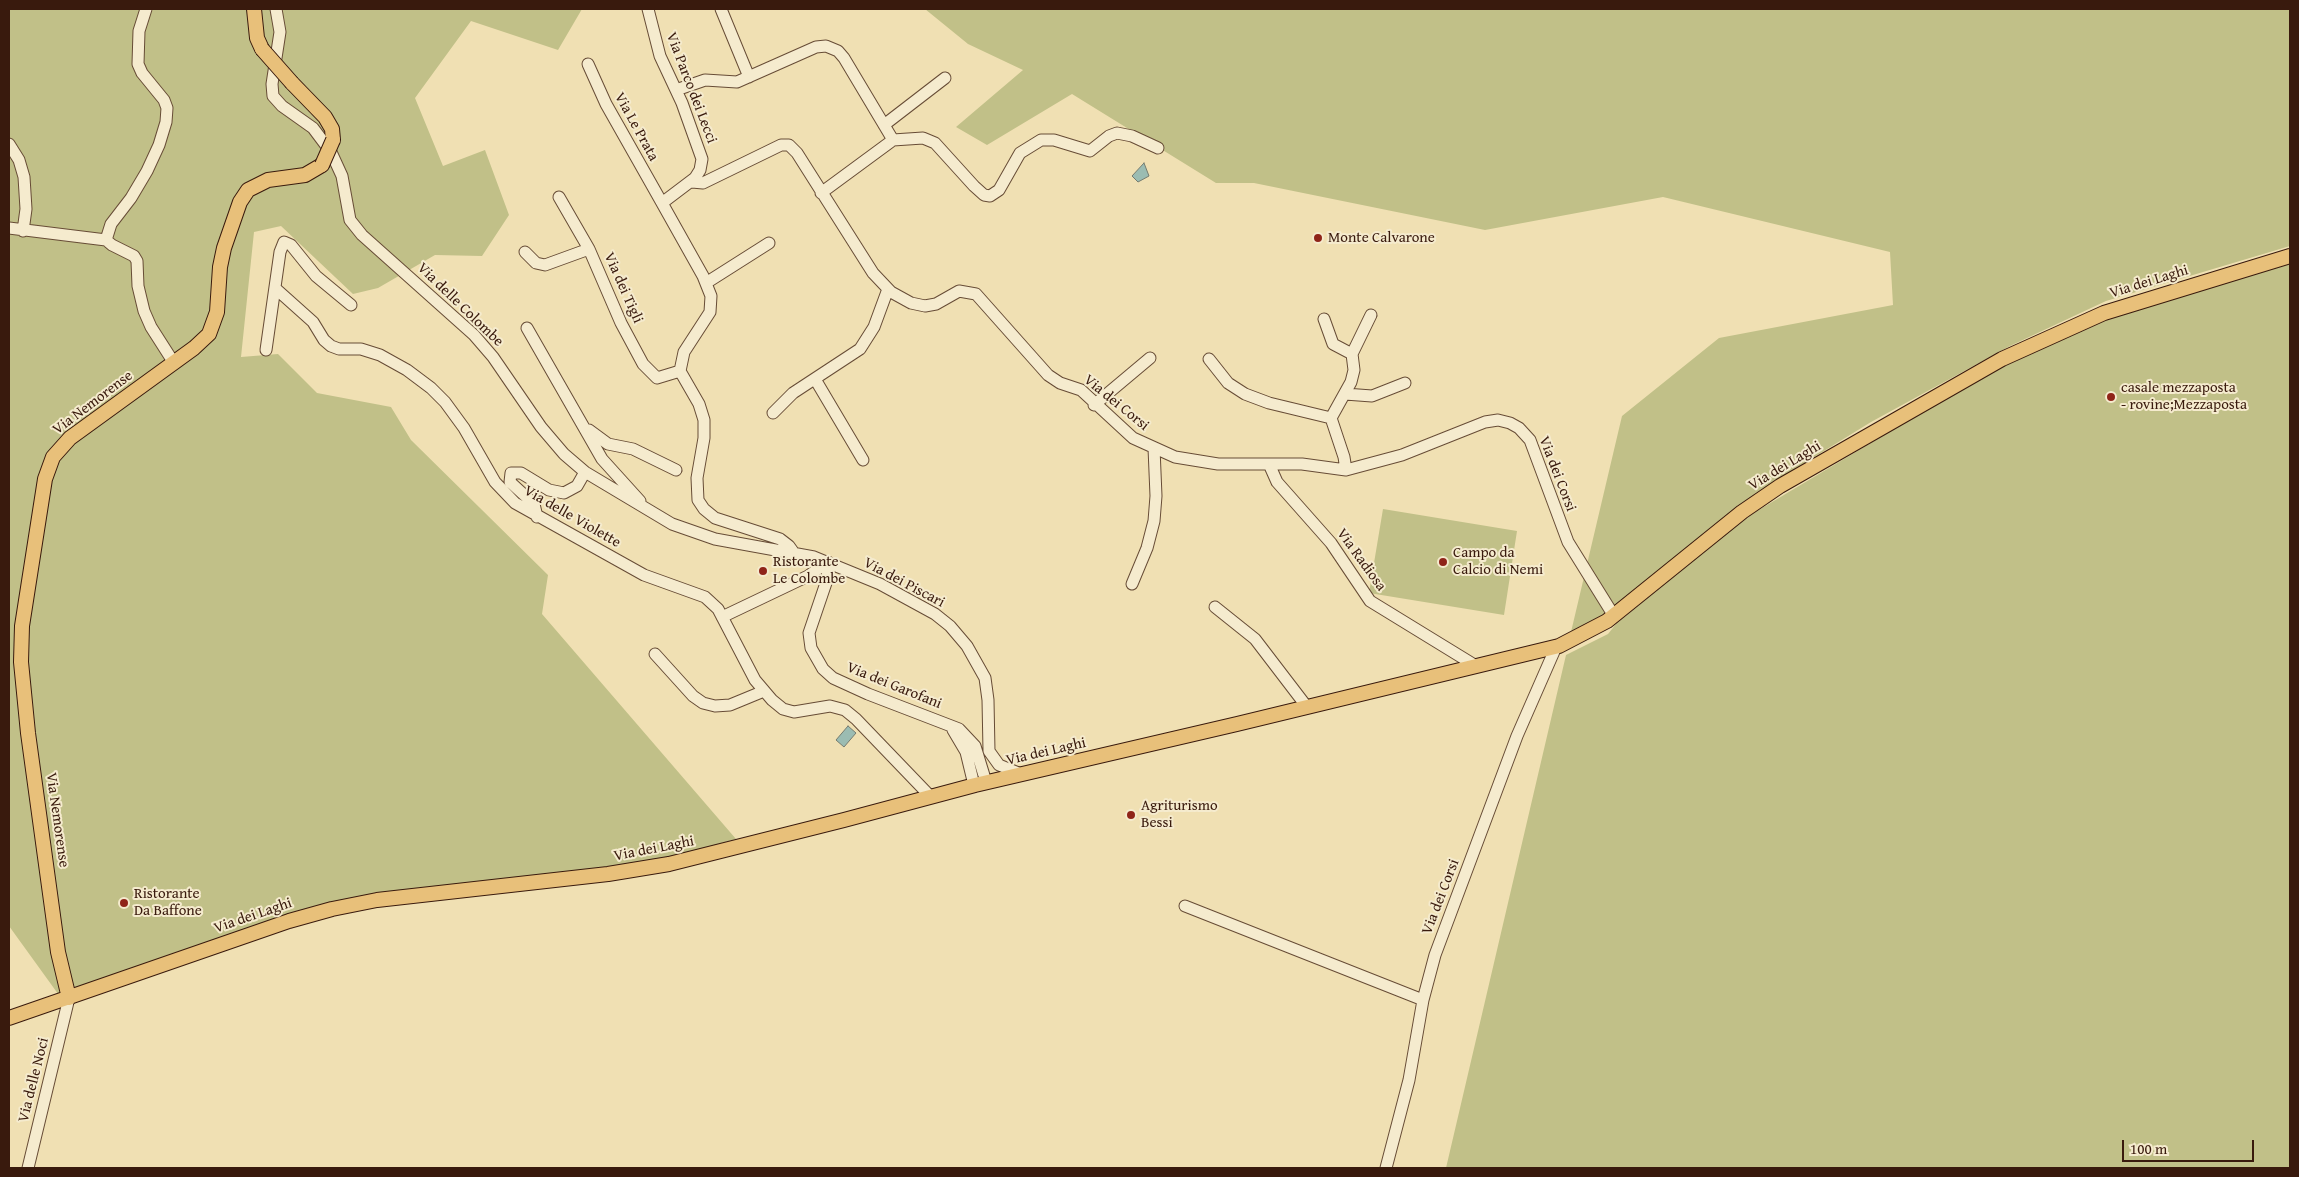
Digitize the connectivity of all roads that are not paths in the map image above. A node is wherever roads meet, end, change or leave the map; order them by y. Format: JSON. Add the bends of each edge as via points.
{"nodes":[{"id":1,"x":146,"y":9,"type":"edge"},
{"id":2,"x":254,"y":9,"type":"edge"},
{"id":3,"x":276,"y":9,"type":"edge"},
{"id":4,"x":648,"y":9,"type":"edge"},
{"id":5,"x":721,"y":9,"type":"edge"},
{"id":6,"x":588,"y":64,"type":"dead end"},
{"id":7,"x":750,"y":77,"type":"junction"},
{"id":8,"x":945,"y":78,"type":"dead end"},
{"id":9,"x":676,"y":90,"type":"junction"},
{"id":10,"x":884,"y":125,"type":"junction"},
{"id":11,"x":893,"y":140,"type":"junction"},
{"id":12,"x":9,"y":144,"type":"edge"},
{"id":13,"x":1158,"y":148,"type":"dead end"},
{"id":14,"x":692,"y":182,"type":"junction"},
{"id":15,"x":821,"y":193,"type":"junction"},
{"id":16,"x":559,"y":197,"type":"dead end"},
{"id":17,"x":662,"y":204,"type":"junction"},
{"id":18,"x":9,"y":228,"type":"edge"},
{"id":19,"x":23,"y":230,"type":"junction"},
{"id":20,"x":106,"y":240,"type":"junction"},
{"id":21,"x":769,"y":243,"type":"dead end"},
{"id":22,"x":589,"y":249,"type":"junction"},
{"id":23,"x":525,"y":252,"type":"dead end"},
{"id":24,"x":2290,"y":256,"type":"edge"},
{"id":25,"x":706,"y":283,"type":"junction"},
{"id":26,"x":275,"y":288,"type":"junction"},
{"id":27,"x":888,"y":289,"type":"junction"},
{"id":28,"x":350,"y":305,"type":"dead end"},
{"id":29,"x":1370,"y":316,"type":"dead end"},
{"id":30,"x":1324,"y":319,"type":"dead end"},
{"id":31,"x":527,"y":328,"type":"dead end"},
{"id":32,"x":266,"y":350,"type":"dead end"},
{"id":33,"x":1352,"y":354,"type":"junction"},
{"id":34,"x":1150,"y":358,"type":"dead end"},
{"id":35,"x":1209,"y":359,"type":"dead end"},
{"id":36,"x":174,"y":363,"type":"junction"},
{"id":37,"x":680,"y":371,"type":"junction"},
{"id":38,"x":815,"y":379,"type":"junction"},
{"id":39,"x":1405,"y":383,"type":"dead end"},
{"id":40,"x":1345,"y":394,"type":"junction"},
{"id":41,"x":1094,"y":405,"type":"junction"},
{"id":42,"x":773,"y":413,"type":"dead end"},
{"id":43,"x":1331,"y":418,"type":"junction"},
{"id":44,"x":581,"y":422,"type":"junction"},
{"id":45,"x":616,"y":446,"type":"junction"},
{"id":46,"x":1154,"y":448,"type":"junction"},
{"id":47,"x":863,"y":460,"type":"dead end"},
{"id":48,"x":606,"y":464,"type":"junction"},
{"id":49,"x":1269,"y":464,"type":"junction"},
{"id":50,"x":676,"y":470,"type":"dead end"},
{"id":51,"x":1346,"y":470,"type":"junction"},
{"id":52,"x":585,"y":472,"type":"junction"},
{"id":53,"x":652,"y":513,"type":"junction"},
{"id":54,"x":537,"y":517,"type":"junction"},
{"id":55,"x":794,"y":553,"type":"junction"},
{"id":56,"x":828,"y":562,"type":"junction"},
{"id":57,"x":1132,"y":584,"type":"dead end"},
{"id":58,"x":1215,"y":607,"type":"dead end"},
{"id":59,"x":1614,"y":616,"type":"junction"},
{"id":60,"x":722,"y":617,"type":"junction"},
{"id":61,"x":1556,"y":647,"type":"junction"},
{"id":62,"x":655,"y":654,"type":"dead end"},
{"id":63,"x":1476,"y":666,"type":"junction"},
{"id":64,"x":764,"y":692,"type":"junction"},
{"id":65,"x":1307,"y":707,"type":"junction"},
{"id":66,"x":988,"y":751,"type":"junction"},
{"id":67,"x":1021,"y":774,"type":"junction"},
{"id":68,"x":984,"y":782,"type":"junction"},
{"id":69,"x":930,"y":796,"type":"junction"},
{"id":70,"x":1185,"y":906,"type":"dead end"},
{"id":71,"x":69,"y":998,"type":"junction"},
{"id":72,"x":1423,"y":1000,"type":"junction"},
{"id":73,"x":9,"y":1018,"type":"edge"},
{"id":74,"x":28,"y":1168,"type":"edge"},
{"id":75,"x":1386,"y":1168,"type":"edge"}],
"edges":[{"from":1,"to":20,"type":"street","via":[[139,30],[138,64],[164,100],[166,122],[147,171],[111,224]]},
{"from":2,"to":36,"type":"main road","name":"Via Nemorense","bridge":true,"via":[[257,38],[262,49],[326,117],[333,140],[322,165],[314,171],[260,182],[244,195],[222,254],[214,324],[202,342]]},
{"from":3,"to":52,"type":"street","name":"Via delle Colombe","via":[[280,36],[273,96],[313,128],[331,152],[342,176],[350,220],[362,235],[474,335],[555,445]]},
{"from":4,"to":9,"type":"street","name":"Via Parco dei Lecci","via":[[660,56]]},
{"from":5,"to":7,"type":"street"},
{"from":6,"to":17,"type":"street","name":"Via Le Prata","via":[[606,104]]},
{"from":7,"to":9,"type":"street","via":[[733,83],[702,81]]},
{"from":7,"to":10,"type":"street","via":[[816,47],[830,47],[844,58]]},
{"from":8,"to":10,"type":"street"},
{"from":9,"to":14,"type":"street","name":"Via Parco dei Lecci","via":[[702,159],[700,170]]},
{"from":10,"to":11,"type":"street"},
{"from":11,"to":13,"type":"street","via":[[919,138],[931,141],[978,189],[990,196],[998,190],[1020,153],[1042,140],[1054,140],[1090,151],[1117,132]]},
{"from":11,"to":15,"type":"street"},
{"from":12,"to":19,"type":"street","via":[[24,177],[26,209]]},
{"from":14,"to":15,"type":"street","name":"Via dei Corsi","via":[[703,184],[785,144],[797,153]]},
{"from":14,"to":17,"type":"street","name":"Via Parco dei Lecci"},
{"from":15,"to":27,"type":"street","name":"Via dei Corsi","via":[[873,273]]},
{"from":16,"to":22,"type":"street"},
{"from":17,"to":25,"type":"street"},
{"from":18,"to":19,"type":"street"},
{"from":19,"to":20,"type":"street"},
{"from":20,"to":36,"type":"street","via":[[137,261],[144,311]]},
{"from":21,"to":25,"type":"street"},
{"from":22,"to":23,"type":"street","name":"Via dei Tigli","via":[[545,265],[536,263]]},
{"from":22,"to":37,"type":"street","name":"Via dei Tigli","via":[[643,364],[657,378]]},
{"from":24,"to":59,"type":"main road","name":"Via dei Laghi","via":[[2104,313],[2002,359],[1770,492]]},
{"from":25,"to":37,"type":"street","via":[[711,296],[710,312],[684,352]]},
{"from":26,"to":28,"type":"street","via":[[280,249],[286,242],[316,276]]},
{"from":26,"to":32,"type":"street"},
{"from":26,"to":54,"type":"street","name":"Via delle Violette","via":[[313,322],[331,346],[380,355],[431,388],[464,428],[498,487]]},
{"from":27,"to":38,"type":"street","via":[[866,343]]},
{"from":27,"to":41,"type":"street","name":"Via dei Corsi","via":[[912,303],[925,306],[936,304],[959,291],[976,294],[1048,375],[1060,383],[1078,388]]},
{"from":29,"to":33,"type":"street"},
{"from":30,"to":33,"type":"street","via":[[1333,344]]},
{"from":31,"to":44,"type":"street"},
{"from":33,"to":40,"type":"street","via":[[1354,374]]},
{"from":34,"to":41,"type":"street"},
{"from":35,"to":43,"type":"street","via":[[1228,383],[1250,396],[1269,404]]},
{"from":36,"to":71,"type":"main road","name":"Via Nemorense","via":[[61,447],[49,467],[39,507],[22,626],[22,674],[58,952]]},
{"from":37,"to":55,"type":"street","via":[[699,404],[704,420],[698,478],[701,505],[720,520],[780,539]]},
{"from":38,"to":42,"type":"street","via":[[793,393]]},
{"from":38,"to":47,"type":"street"},
{"from":39,"to":40,"type":"street","via":[[1372,396]]},
{"from":40,"to":43,"type":"street"},
{"from":41,"to":46,"type":"street","name":"Via dei Corsi","via":[[1133,438]]},
{"from":43,"to":51,"type":"street"},
{"from":44,"to":45,"type":"street","via":[[602,441]]},
{"from":44,"to":48,"type":"street"},
{"from":45,"to":48,"type":"street"},
{"from":45,"to":50,"type":"street","via":[[633,449]]},
{"from":46,"to":49,"type":"street","name":"Via dei Corsi","via":[[1175,457],[1202,462]]},
{"from":46,"to":57,"type":"street","via":[[1154,521]]},
{"from":48,"to":53,"type":"street"},
{"from":49,"to":51,"type":"street","name":"Via dei Corsi"},
{"from":49,"to":63,"type":"street","name":"Via Radiosa","via":[[1282,488],[1331,543],[1370,601]]},
{"from":51,"to":59,"type":"street","name":"Via dei Corsi","via":[[1402,455],[1489,421],[1502,421],[1514,426],[1530,440],[1568,542]]},
{"from":52,"to":53,"type":"street","name":"Via delle Colombe"},
{"from":52,"to":54,"type":"street","via":[[577,486],[564,493],[543,487],[521,473],[511,473],[510,482],[531,500]]},
{"from":53,"to":55,"type":"street","name":"Via delle Colombe","via":[[707,537]]},
{"from":54,"to":60,"type":"street","name":"Via delle Violette","via":[[644,575],[701,594],[713,603]]},
{"from":55,"to":56,"type":"street","name":"Via delle Colombe"},
{"from":56,"to":60,"type":"street","via":[[808,576]]},
{"from":56,"to":66,"type":"street","name":"Via dei Piscari","via":[[919,604],[959,635],[982,669],[987,683]]},
{"from":56,"to":68,"type":"street","name":"Via dei Garofani","via":[[827,580],[809,633],[812,648],[823,669],[833,678],[868,694],[958,729],[975,746]]},
{"from":58,"to":65,"type":"street","via":[[1255,639]]},
{"from":59,"to":61,"type":"main road","name":"Via dei Laghi"},
{"from":60,"to":64,"type":"street","name":"Via delle Violette"},
{"from":61,"to":63,"type":"main road","name":"Via dei Laghi"},
{"from":61,"to":72,"type":"street","name":"Via dei Corsi","via":[[1517,736],[1446,924]]},
{"from":62,"to":64,"type":"street","via":[[703,703],[730,705]]},
{"from":63,"to":65,"type":"main road","name":"Via dei Laghi"},
{"from":64,"to":69,"type":"street","via":[[789,711],[830,706],[845,710]]},
{"from":65,"to":67,"type":"main road","name":"Via dei Laghi"},
{"from":66,"to":67,"type":"street","via":[[999,765]]},
{"from":66,"to":68,"type":"street","name":"Via dei Piscari"},
{"from":67,"to":68,"type":"main road","name":"Via dei Laghi"},
{"from":68,"to":69,"type":"main road","name":"Via dei Laghi"},
{"from":69,"to":71,"type":"main road","name":"Via dei Laghi","via":[[650,868],[339,907]]},
{"from":70,"to":72,"type":"street"},
{"from":71,"to":73,"type":"main road","name":"Via dei Laghi"},
{"from":71,"to":74,"type":"street","name":"Via delle Noci"},
{"from":72,"to":75,"type":"street","name":"Via dei Corsi","via":[[1409,1080]]}]}
